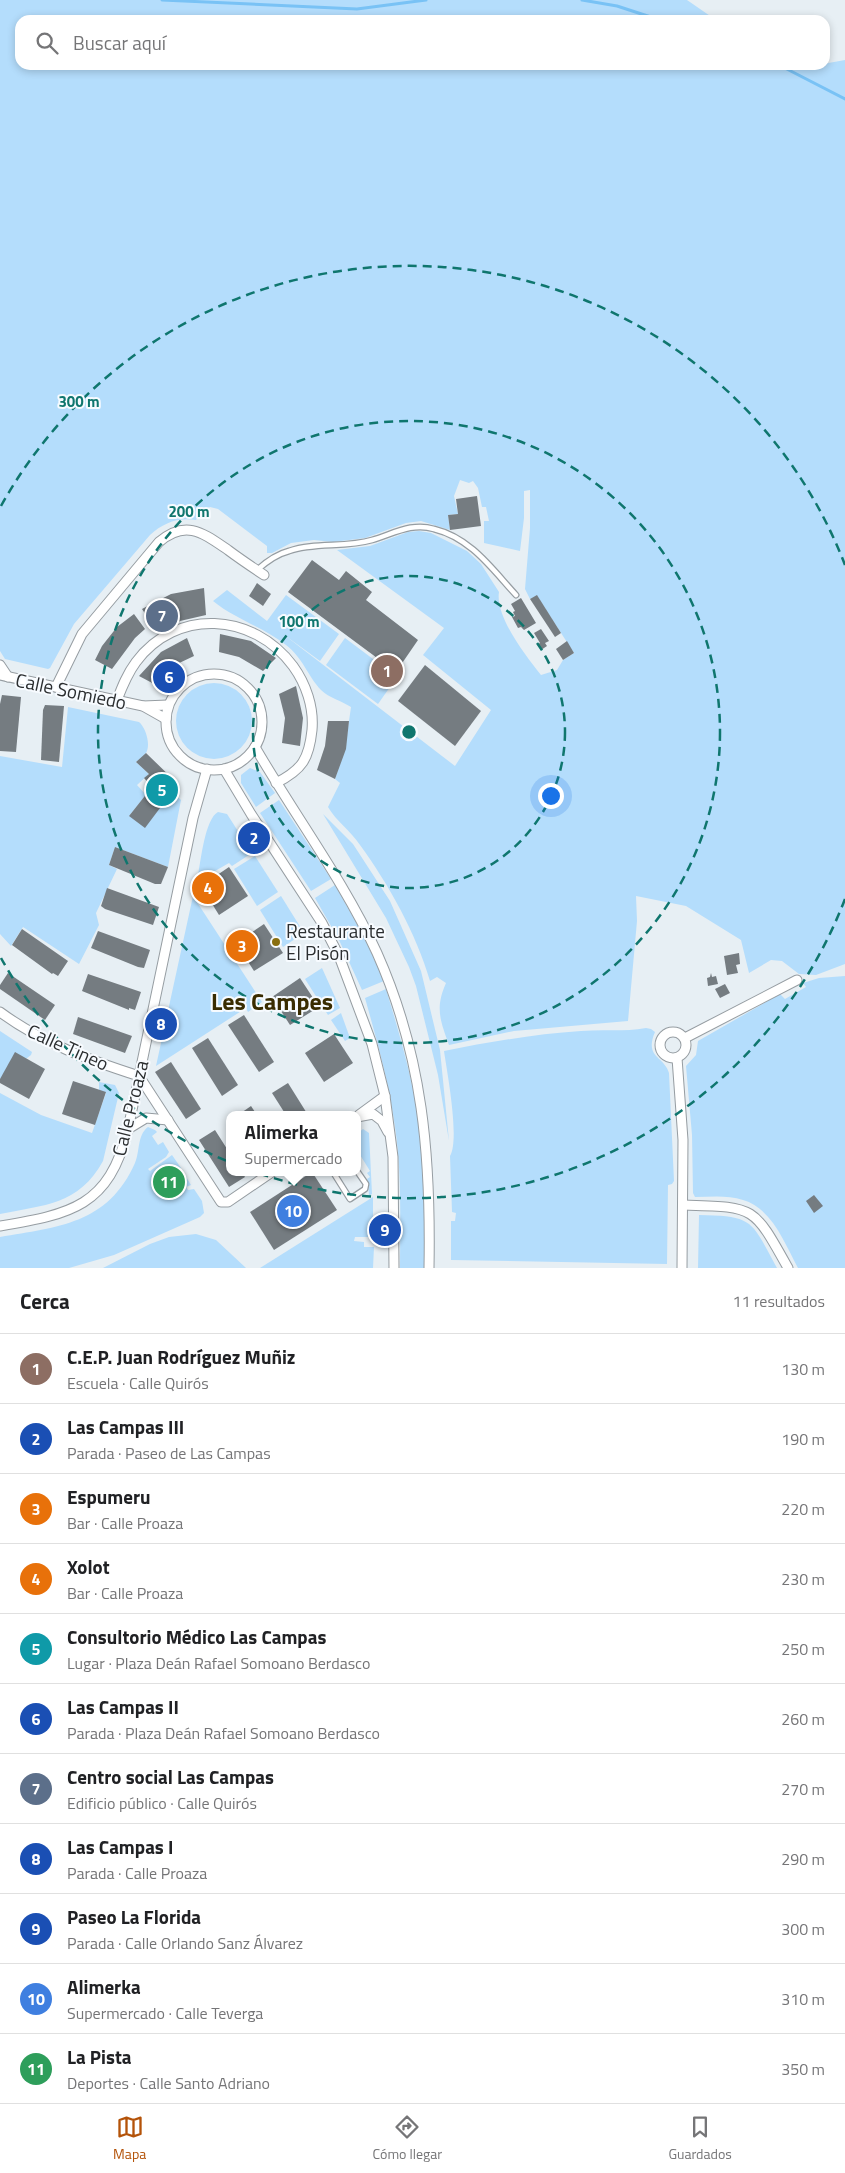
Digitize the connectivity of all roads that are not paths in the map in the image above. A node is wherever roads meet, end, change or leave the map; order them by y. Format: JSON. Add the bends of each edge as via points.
{"nodes":[{"id":1,"x":260,"y":572,"type":"joint"},
{"id":2,"x":516,"y":595,"type":"dead end"},
{"id":3,"x":0,"y":665,"type":"edge"},
{"id":4,"x":4,"y":676,"type":"edge"},
{"id":5,"x":56,"y":687,"type":"junction"},
{"id":6,"x":117,"y":700,"type":"junction"},
{"id":7,"x":168,"y":705,"type":"junction"},
{"id":8,"x":143,"y":706,"type":"junction"},
{"id":9,"x":166,"y":719,"type":"junction"},
{"id":10,"x":255,"y":748,"type":"junction"},
{"id":11,"x":207,"y":769,"type":"junction"},
{"id":12,"x":224,"y":769,"type":"junction"},
{"id":13,"x":276,"y":783,"type":"junction"},
{"id":14,"x":797,"y":980,"type":"dead end"},
{"id":15,"x":0,"y":1012,"type":"edge"},
{"id":16,"x":685,"y":1038,"type":"junction"},
{"id":17,"x":677,"y":1058,"type":"junction"},
{"id":18,"x":139,"y":1076,"type":"junction"},
{"id":19,"x":385,"y":1096,"type":"junction"},
{"id":20,"x":361,"y":1113,"type":"edge"},
{"id":21,"x":361,"y":1116,"type":"edge"},
{"id":22,"x":168,"y":1120,"type":"junction"},
{"id":23,"x":128,"y":1129,"type":"junction"},
{"id":24,"x":390,"y":1136,"type":"junction"},
{"id":25,"x":266,"y":1176,"type":"edge"},
{"id":26,"x":336,"y":1176,"type":"edge"},
{"id":27,"x":361,"y":1176,"type":"edge"},
{"id":28,"x":683,"y":1205,"type":"junction"},
{"id":29,"x":0,"y":1226,"type":"edge"},
{"id":30,"x":394,"y":1268,"type":"edge"},
{"id":31,"x":429,"y":1268,"type":"edge"},
{"id":32,"x":682,"y":1268,"type":"edge"},
{"id":33,"x":788,"y":1268,"type":"edge"}],
"edges":[{"from":1,"to":2,"type":"lane","via":[[268,560],[288,551],[307,546],[371,541],[420,526],[444,532],[470,546]]},
{"from":1,"to":5,"type":"street","via":[[202,533],[173,532],[159,542],[90,622],[73,649]]},
{"from":3,"to":4,"type":"street"},
{"from":4,"to":5,"type":"street","name":"Calle Somiedo"},
{"from":5,"to":6,"type":"street","name":"Calle Somiedo"},
{"from":6,"to":8,"type":"street","name":"Calle Somiedo"},
{"from":6,"to":13,"type":"street","via":[[136,661],[169,634],[194,625],[213,623],[239,626],[256,633],[291,663],[304,685],[311,710],[311,737],[304,761],[293,775]]},
{"from":7,"to":8,"type":"street","name":"Calle Somiedo"},
{"from":7,"to":9,"type":"street"},
{"from":7,"to":10,"type":"street","via":[[176,691],[198,676],[213,673],[234,678],[252,692],[261,712],[261,732]]},
{"from":8,"to":9,"type":"street","name":"Calle Somiedo"},
{"from":9,"to":11,"type":"street","via":[[174,749],[186,761]]},
{"from":10,"to":12,"type":"street","via":[[240,762]]},
{"from":10,"to":13,"type":"street"},
{"from":11,"to":12,"type":"street"},
{"from":11,"to":18,"type":"street","name":"Calle Proaza","via":[[193,818]]},
{"from":12,"to":19,"type":"street","via":[[339,956],[372,1044]]},
{"from":13,"to":31,"type":"street","via":[[337,880],[377,953],[394,996],[418,1084],[425,1133],[430,1188]]},
{"from":14,"to":16,"type":"street"},
{"from":15,"to":18,"type":"street","name":"Calle Tineo","via":[[58,1047]]},
{"from":16,"to":17,"type":"street","via":[[684,1053]]},
{"from":16,"to":17,"type":"street","via":[[673,1032],[662,1039],[660,1046],[664,1055]]},
{"from":17,"to":28,"type":"street","via":[[683,1140]]},
{"from":18,"to":22,"type":"street"},
{"from":18,"to":23,"type":"street","name":"Calle Proaza"},
{"from":19,"to":20,"type":"street"},
{"from":19,"to":24,"type":"street"},
{"from":21,"to":24,"type":"street","via":[[373,1114]]},
{"from":22,"to":23,"type":"street","via":[[146,1118]]},
{"from":22,"to":25,"type":"street","via":[[220,1202],[228,1202]]},
{"from":23,"to":29,"type":"street","name":"Calle Proaza","via":[[113,1171],[93,1196],[64,1213]]},
{"from":24,"to":30,"type":"street"},
{"from":26,"to":27,"type":"lane","via":[[350,1199],[365,1189]]},
{"from":28,"to":32,"type":"street"},
{"from":28,"to":33,"type":"street","via":[[736,1207],[754,1215],[765,1227]]}]}
